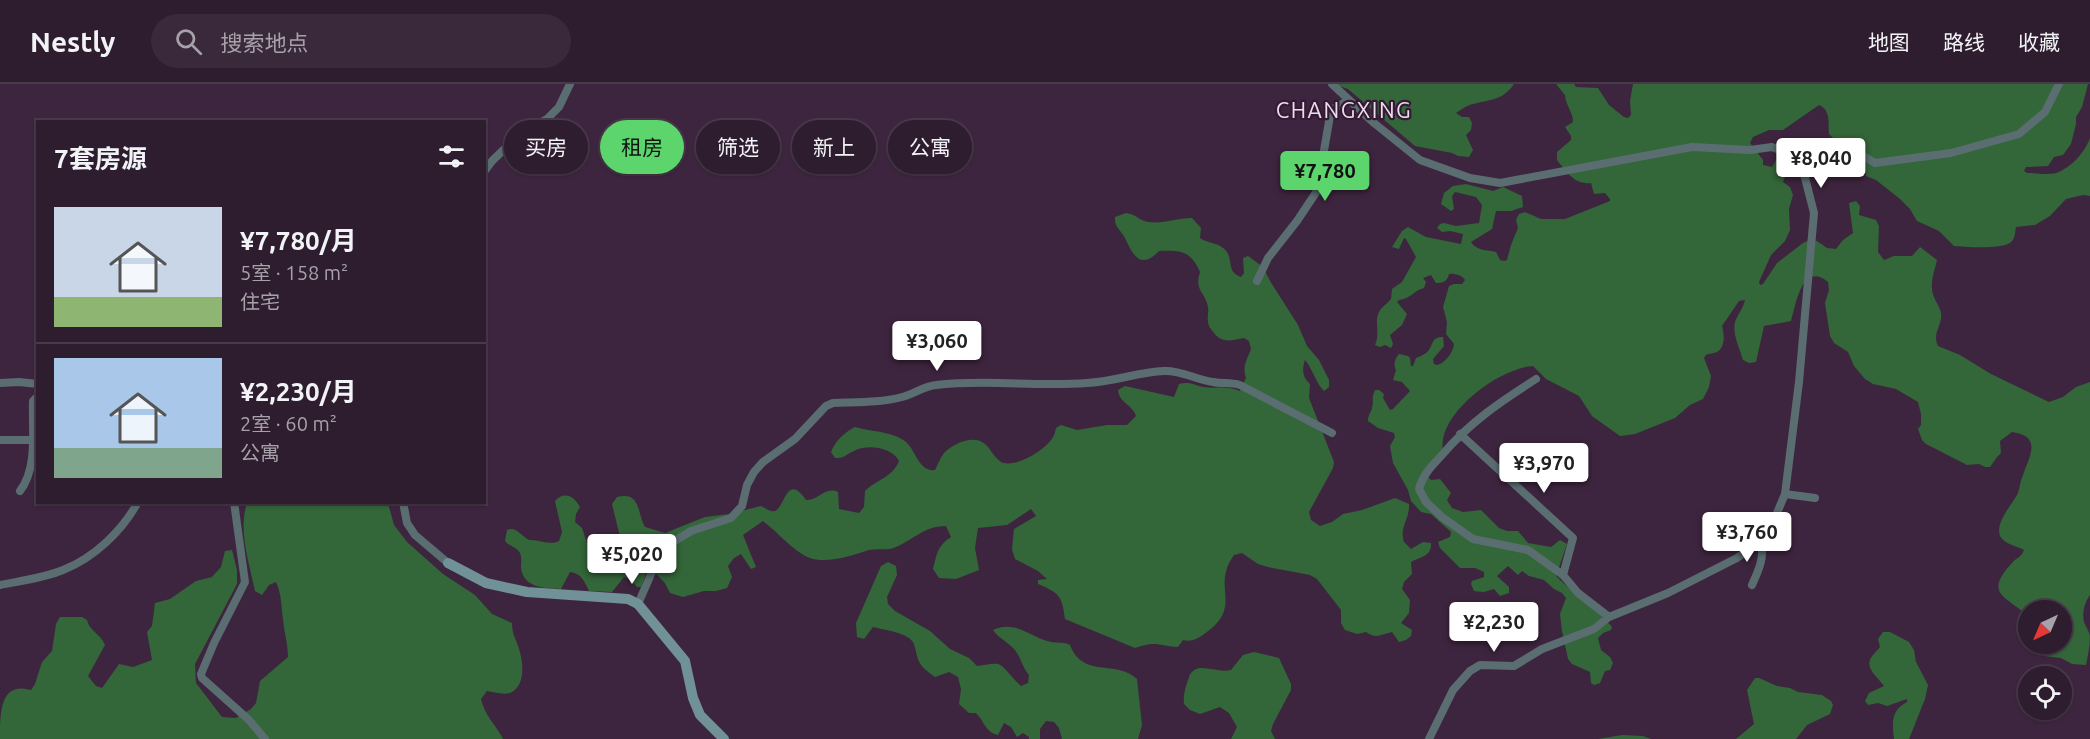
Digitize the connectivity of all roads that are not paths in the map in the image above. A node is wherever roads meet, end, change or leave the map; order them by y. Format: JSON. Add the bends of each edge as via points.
{"nodes":[{"id":1,"x":570,"y":84,"type":"edge"},
{"id":2,"x":1332,"y":84,"type":"edge"},
{"id":3,"x":2059,"y":84,"type":"edge"},
{"id":4,"x":1349,"y":100,"type":"junction"},
{"id":5,"x":1780,"y":150,"type":"junction"},
{"id":6,"x":486,"y":169,"type":"edge"},
{"id":7,"x":1257,"y":280,"type":"dead end"},
{"id":8,"x":1536,"y":379,"type":"dead end"},
{"id":9,"x":0,"y":383,"type":"edge"},
{"id":10,"x":36,"y":384,"type":"edge"},
{"id":11,"x":36,"y":398,"type":"edge"},
{"id":12,"x":1332,"y":433,"type":"dead end"},
{"id":13,"x":1460,"y":434,"type":"junction"},
{"id":14,"x":0,"y":440,"type":"edge"},
{"id":15,"x":32,"y":440,"type":"junction"},
{"id":16,"x":20,"y":491,"type":"dead end"},
{"id":17,"x":1785,"y":494,"type":"junction"},
{"id":18,"x":1815,"y":498,"type":"dead end"},
{"id":19,"x":137,"y":504,"type":"edge"},
{"id":20,"x":234,"y":504,"type":"edge"},
{"id":21,"x":403,"y":504,"type":"edge"},
{"id":22,"x":1760,"y":541,"type":"junction"},
{"id":23,"x":448,"y":563,"type":"joint"},
{"id":24,"x":1563,"y":574,"type":"junction"},
{"id":25,"x":0,"y":585,"type":"edge"},
{"id":26,"x":1752,"y":585,"type":"dead end"},
{"id":27,"x":638,"y":604,"type":"junction"},
{"id":28,"x":1609,"y":617,"type":"junction"},
{"id":29,"x":265,"y":739,"type":"edge"},
{"id":30,"x":724,"y":739,"type":"edge"},
{"id":31,"x":1429,"y":739,"type":"edge"}],
"edges":[{"from":1,"to":6,"type":"street","via":[[560,107],[548,119],[521,133]]},
{"from":2,"to":4,"type":"street"},
{"from":3,"to":5,"type":"street","via":[[2045,112],[2019,134],[1951,153],[1875,163],[1841,142]]},
{"from":4,"to":5,"type":"street","via":[[1420,160],[1470,178],[1500,183],[1692,147]]},
{"from":4,"to":7,"type":"street","via":[[1331,110],[1317,191],[1268,258]]},
{"from":5,"to":17,"type":"street","via":[[1802,166],[1814,213]]},
{"from":8,"to":13,"type":"street"},
{"from":9,"to":10,"type":"street"},
{"from":11,"to":15,"type":"street"},
{"from":12,"to":27,"type":"street","via":[[1240,385],[1166,371],[1084,384],[990,381],[937,385],[899,398],[833,403],[754,472],[742,506],[731,518],[691,531],[662,549]]},
{"from":13,"to":24,"type":"street","via":[[1573,538]]},
{"from":13,"to":24,"type":"street","via":[[1422,477],[1419,489],[1426,502],[1473,539],[1528,550]]},
{"from":14,"to":15,"type":"street"},
{"from":15,"to":16,"type":"street","via":[[28,481]]},
{"from":17,"to":18,"type":"street"},
{"from":17,"to":22,"type":"street"},
{"from":19,"to":25,"type":"street","via":[[127,521],[78,563],[62,571]]},
{"from":20,"to":29,"type":"street","via":[[245,582],[201,674]]},
{"from":21,"to":23,"type":"street","via":[[407,524],[415,535]]},
{"from":22,"to":26,"type":"street","via":[[1763,547],[1759,570]]},
{"from":22,"to":28,"type":"street","via":[[1737,558],[1668,593]]},
{"from":23,"to":27,"type":"street","via":[[486,583],[527,592],[627,599]]},
{"from":24,"to":28,"type":"street","via":[[1578,593]]},
{"from":27,"to":30,"type":"street","via":[[685,661],[700,716]]},
{"from":28,"to":31,"type":"street","via":[[1594,629],[1542,649],[1514,666],[1480,665],[1470,671],[1453,690]]}]}
